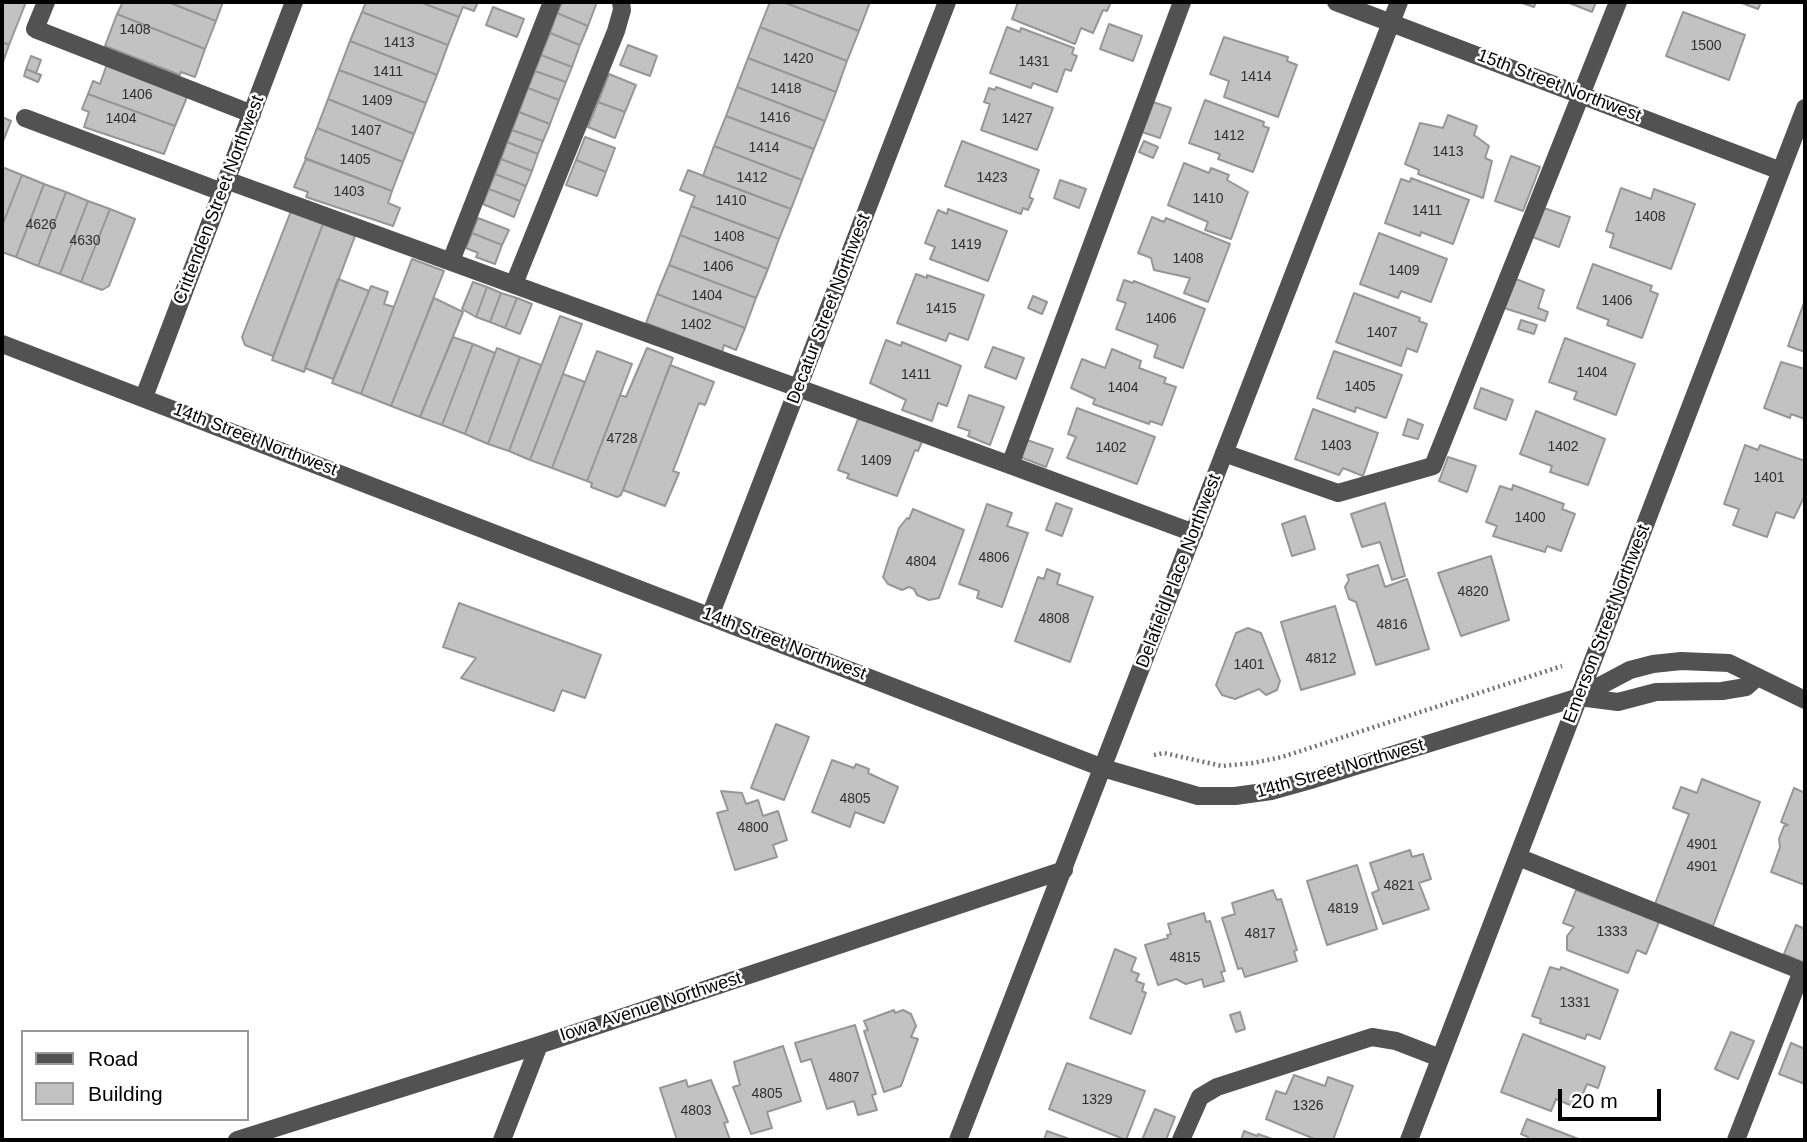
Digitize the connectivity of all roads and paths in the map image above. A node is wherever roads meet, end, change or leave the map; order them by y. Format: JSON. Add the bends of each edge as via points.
{"nodes":[{"id":1,"x":46,"y":2,"type":"edge"},
{"id":2,"x":295,"y":2,"type":"edge"},
{"id":3,"x":552,"y":2,"type":"edge"},
{"id":4,"x":621,"y":2,"type":"edge"},
{"id":5,"x":947,"y":2,"type":"edge"},
{"id":6,"x":1182,"y":2,"type":"edge"},
{"id":7,"x":1336,"y":2,"type":"edge"},
{"id":8,"x":1399,"y":2,"type":"edge"},
{"id":9,"x":1618,"y":2,"type":"edge"},
{"id":10,"x":1391,"y":22,"type":"junction"},
{"id":11,"x":1581,"y":94,"type":"junction"},
{"id":12,"x":1805,"y":108,"type":"edge"},
{"id":13,"x":252,"y":114,"type":"junction"},
{"id":14,"x":25,"y":118,"type":"dead end"},
{"id":15,"x":1781,"y":171,"type":"junction"},
{"id":16,"x":224,"y":186,"type":"junction"},
{"id":17,"x":451,"y":261,"type":"junction"},
{"id":18,"x":514,"y":284,"type":"junction"},
{"id":19,"x":2,"y":344,"type":"edge"},
{"id":20,"x":800,"y":387,"type":"junction"},
{"id":21,"x":144,"y":397,"type":"junction"},
{"id":22,"x":1224,"y":453,"type":"junction"},
{"id":23,"x":1010,"y":465,"type":"junction"},
{"id":24,"x":1194,"y":533,"type":"junction"},
{"id":25,"x":710,"y":616,"type":"junction"},
{"id":26,"x":1595,"y":655,"type":"junction"},
{"id":27,"x":1756,"y":678,"type":"junction"},
{"id":28,"x":1579,"y":697,"type":"junction"},
{"id":29,"x":1805,"y":700,"type":"edge"},
{"id":30,"x":1145,"y":757,"type":"dead end"},
{"id":31,"x":1103,"y":768,"type":"junction"},
{"id":32,"x":1518,"y":857,"type":"junction"},
{"id":33,"x":1064,"y":870,"type":"junction"},
{"id":34,"x":1804,"y":971,"type":"edge"},
{"id":35,"x":539,"y":1045,"type":"junction"},
{"id":36,"x":1440,"y":1058,"type":"junction"},
{"id":37,"x":237,"y":1140,"type":"edge"},
{"id":38,"x":502,"y":1140,"type":"edge"},
{"id":39,"x":958,"y":1140,"type":"edge"},
{"id":40,"x":1181,"y":1140,"type":"edge"},
{"id":41,"x":1409,"y":1140,"type":"edge"},
{"id":42,"x":1736,"y":1140,"type":"edge"}],
"edges":[{"from":1,"to":13,"type":"street","via":[[35,29]]},
{"from":2,"to":13,"type":"street","name":"Crittenden Street Northwest"},
{"from":3,"to":17,"type":"street"},
{"from":4,"to":18,"type":"street","via":[[616,31]]},
{"from":5,"to":20,"type":"street","name":"Decatur Street Northwest"},
{"from":6,"to":23,"type":"street"},
{"from":7,"to":10,"type":"street","name":"15th Street Northwest"},
{"from":8,"to":10,"type":"street","name":"Delafield Place Northwest"},
{"from":9,"to":11,"type":"street"},
{"from":10,"to":11,"type":"street","name":"15th Street Northwest"},
{"from":10,"to":22,"type":"street","name":"Delafield Place Northwest"},
{"from":11,"to":15,"type":"street","name":"15th Street Northwest"},
{"from":11,"to":22,"type":"street","via":[[1433,467],[1338,493]]},
{"from":12,"to":15,"type":"street","name":"Emerson Street Northwest"},
{"from":13,"to":16,"type":"street","name":"Crittenden Street Northwest"},
{"from":14,"to":16,"type":"street"},
{"from":15,"to":26,"type":"street","name":"Emerson Street Northwest"},
{"from":16,"to":17,"type":"street"},
{"from":16,"to":21,"type":"street","name":"Crittenden Street Northwest"},
{"from":17,"to":18,"type":"street"},
{"from":18,"to":20,"type":"street"},
{"from":19,"to":21,"type":"street","name":"14th Street Northwest"},
{"from":20,"to":23,"type":"street"},
{"from":20,"to":25,"type":"street","name":"Decatur Street Northwest"},
{"from":21,"to":25,"type":"street","name":"14th Street Northwest"},
{"from":22,"to":24,"type":"street","name":"Delafield Place Northwest"},
{"from":23,"to":24,"type":"street"},
{"from":24,"to":31,"type":"street","name":"Delafield Place Northwest"},
{"from":25,"to":31,"type":"street","name":"14th Street Northwest"},
{"from":26,"to":28,"type":"street","name":"Emerson Street Northwest"},
{"from":26,"to":30,"type":"path","via":[[1282,757],[1222,766],[1164,752]]},
{"from":27,"to":28,"type":"street","name":"14th Street Northwest","via":[[1746,687],[1721,691],[1656,692],[1618,702]]},
{"from":27,"to":28,"type":"street","name":"14th Street Northwest","via":[[1729,663],[1681,661],[1630,670]]},
{"from":27,"to":29,"type":"street","name":"14th Street Northwest"},
{"from":28,"to":31,"type":"street","name":"14th Street Northwest","via":[[1271,791],[1198,796]]},
{"from":28,"to":32,"type":"street","name":"Emerson Street Northwest"},
{"from":31,"to":33,"type":"street","name":"Delafield Place Northwest"},
{"from":32,"to":34,"type":"street"},
{"from":32,"to":36,"type":"street","name":"Emerson Street Northwest"},
{"from":33,"to":35,"type":"street","name":"Iowa Avenue Northwest"},
{"from":33,"to":39,"type":"street","name":"Delafield Place Northwest"},
{"from":34,"to":42,"type":"street"},
{"from":35,"to":37,"type":"street","name":"Iowa Avenue Northwest"},
{"from":35,"to":38,"type":"street"},
{"from":36,"to":40,"type":"street","via":[[1396,1041],[1372,1037],[1359,1041],[1217,1087],[1200,1097]]},
{"from":36,"to":41,"type":"street","name":"Emerson Street Northwest"}]}
